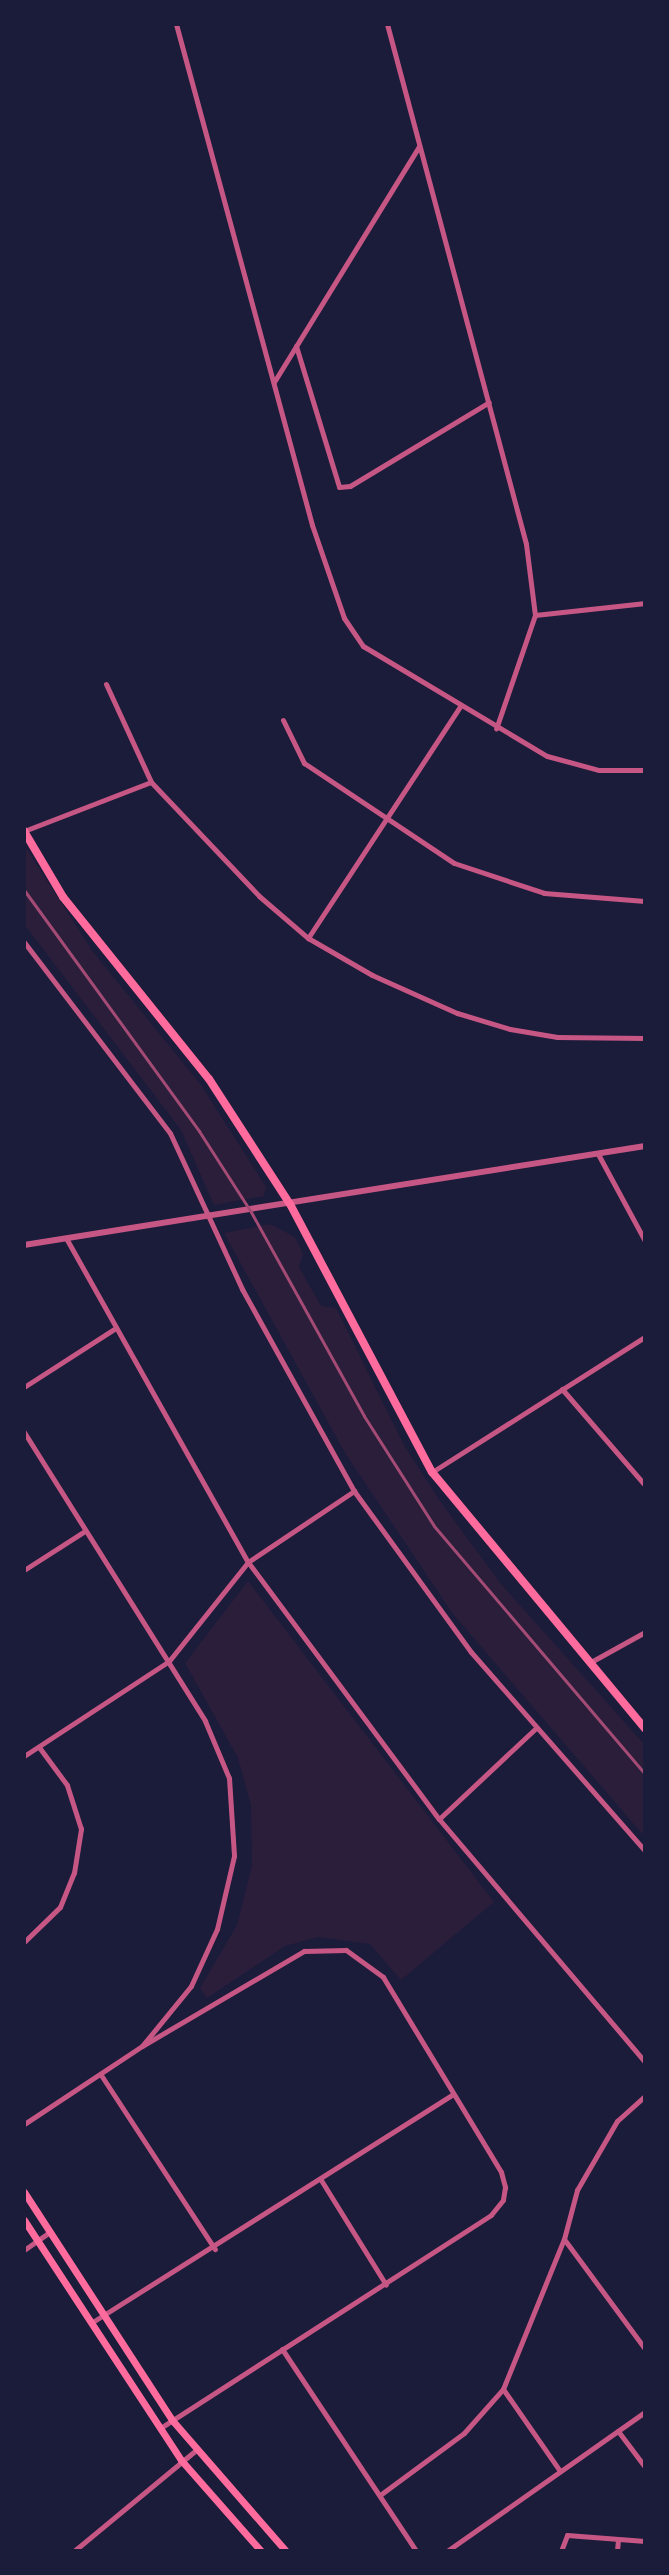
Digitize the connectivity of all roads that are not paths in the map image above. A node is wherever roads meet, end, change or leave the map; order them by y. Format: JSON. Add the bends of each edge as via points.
{"nodes":[{"id":1,"x":176,"y":24,"type":"edge"},
{"id":2,"x":387,"y":24,"type":"edge"},
{"id":3,"x":419,"y":146,"type":"junction"},
{"id":4,"x":296,"y":346,"type":"junction"},
{"id":5,"x":274,"y":383,"type":"junction"},
{"id":6,"x":489,"y":402,"type":"junction"},
{"id":7,"x":645,"y":603,"type":"edge"},
{"id":8,"x":535,"y":615,"type":"junction"},
{"id":9,"x":106,"y":684,"type":"dead end"},
{"id":10,"x":460,"y":707,"type":"junction"},
{"id":11,"x":283,"y":720,"type":"dead end"},
{"id":12,"x":496,"y":729,"type":"junction"},
{"id":13,"x":645,"y":770,"type":"edge"},
{"id":14,"x":151,"y":782,"type":"junction"},
{"id":15,"x":387,"y":818,"type":"junction"},
{"id":16,"x":24,"y":831,"type":"edge"},
{"id":17,"x":645,"y":901,"type":"edge"},
{"id":18,"x":308,"y":938,"type":"junction"},
{"id":19,"x":24,"y":942,"type":"edge"},
{"id":20,"x":645,"y":1038,"type":"edge"},
{"id":21,"x":645,"y":1146,"type":"edge"},
{"id":22,"x":598,"y":1154,"type":"junction"},
{"id":23,"x":290,"y":1204,"type":"junction"},
{"id":24,"x":206,"y":1215,"type":"junction"},
{"id":25,"x":66,"y":1238,"type":"junction"},
{"id":26,"x":645,"y":1241,"type":"edge"},
{"id":27,"x":24,"y":1245,"type":"edge"},
{"id":28,"x":114,"y":1329,"type":"junction"},
{"id":29,"x":645,"y":1337,"type":"edge"},
{"id":30,"x":24,"y":1387,"type":"edge"},
{"id":31,"x":562,"y":1388,"type":"junction"},
{"id":32,"x":24,"y":1432,"type":"edge"},
{"id":33,"x":432,"y":1472,"type":"junction"},
{"id":34,"x":645,"y":1485,"type":"edge"},
{"id":35,"x":354,"y":1491,"type":"junction"},
{"id":36,"x":85,"y":1531,"type":"junction"},
{"id":37,"x":248,"y":1562,"type":"junction"},
{"id":38,"x":24,"y":1570,"type":"edge"},
{"id":39,"x":645,"y":1632,"type":"edge"},
{"id":40,"x":169,"y":1661,"type":"junction"},
{"id":41,"x":588,"y":1663,"type":"junction"},
{"id":42,"x":536,"y":1728,"type":"junction"},
{"id":43,"x":645,"y":1729,"type":"edge"},
{"id":44,"x":39,"y":1747,"type":"junction"},
{"id":45,"x":24,"y":1756,"type":"edge"},
{"id":46,"x":439,"y":1819,"type":"junction"},
{"id":47,"x":645,"y":1851,"type":"edge"},
{"id":48,"x":24,"y":1942,"type":"edge"},
{"id":49,"x":142,"y":2046,"type":"junction"},
{"id":50,"x":645,"y":2062,"type":"edge"},
{"id":51,"x":101,"y":2075,"type":"junction"},
{"id":52,"x":645,"y":2089,"type":"edge"},
{"id":53,"x":452,"y":2095,"type":"junction"},
{"id":54,"x":643,"y":2097,"type":"edge"},
{"id":55,"x":24,"y":2124,"type":"edge"},
{"id":56,"x":321,"y":2180,"type":"junction"},
{"id":57,"x":24,"y":2192,"type":"edge"},
{"id":58,"x":24,"y":2220,"type":"edge"},
{"id":59,"x":51,"y":2232,"type":"junction"},
{"id":60,"x":564,"y":2239,"type":"junction"},
{"id":61,"x":37,"y":2241,"type":"junction"},
{"id":62,"x":215,"y":2249,"type":"junction"},
{"id":63,"x":24,"y":2250,"type":"edge"},
{"id":64,"x":386,"y":2285,"type":"junction"},
{"id":65,"x":103,"y":2315,"type":"junction"},
{"id":66,"x":90,"y":2323,"type":"junction"},
{"id":67,"x":282,"y":2349,"type":"junction"},
{"id":68,"x":645,"y":2349,"type":"edge"},
{"id":69,"x":503,"y":2389,"type":"junction"},
{"id":70,"x":645,"y":2412,"type":"edge"},
{"id":71,"x":172,"y":2420,"type":"junction"},
{"id":72,"x":160,"y":2428,"type":"junction"},
{"id":73,"x":618,"y":2431,"type":"junction"},
{"id":74,"x":196,"y":2450,"type":"junction"},
{"id":75,"x":181,"y":2460,"type":"junction"},
{"id":76,"x":645,"y":2467,"type":"edge"},
{"id":77,"x":560,"y":2471,"type":"junction"},
{"id":78,"x":380,"y":2495,"type":"junction"},
{"id":79,"x":259,"y":2521,"type":"junction"},
{"id":80,"x":245,"y":2534,"type":"junction"},
{"id":81,"x":618,"y":2539,"type":"junction"},
{"id":82,"x":645,"y":2541,"type":"edge"},
{"id":83,"x":74,"y":2551,"type":"edge"},
{"id":84,"x":261,"y":2551,"type":"edge"},
{"id":85,"x":286,"y":2551,"type":"edge"},
{"id":86,"x":416,"y":2551,"type":"edge"},
{"id":87,"x":447,"y":2551,"type":"edge"},
{"id":88,"x":561,"y":2551,"type":"edge"},
{"id":89,"x":617,"y":2551,"type":"edge"}],
"edges":[{"from":1,"to":5,"type":"street"},
{"from":2,"to":3,"type":"street"},
{"from":3,"to":4,"type":"street"},
{"from":3,"to":6,"type":"street"},
{"from":4,"to":5,"type":"street"},
{"from":4,"to":6,"type":"street","via":[[332,479],[339,487],[350,486]]},
{"from":5,"to":10,"type":"street","via":[[344,618],[363,646]]},
{"from":6,"to":8,"type":"street","via":[[526,544]]},
{"from":7,"to":8,"type":"street"},
{"from":8,"to":12,"type":"street"},
{"from":9,"to":14,"type":"street"},
{"from":10,"to":12,"type":"street"},
{"from":10,"to":15,"type":"street"},
{"from":11,"to":15,"type":"street","via":[[304,763]]},
{"from":12,"to":13,"type":"street","via":[[547,756],[599,770]]},
{"from":14,"to":16,"type":"street"},
{"from":14,"to":18,"type":"street","via":[[259,896]]},
{"from":15,"to":17,"type":"street","via":[[454,863],[544,893]]},
{"from":15,"to":18,"type":"street"},
{"from":16,"to":23,"type":"main road","via":[[63,897],[209,1079]]},
{"from":18,"to":20,"type":"street","via":[[415,994],[510,1029],[557,1037]]},
{"from":19,"to":24,"type":"street","via":[[170,1133],[196,1179]]},
{"from":21,"to":22,"type":"street"},
{"from":22,"to":23,"type":"street"},
{"from":22,"to":26,"type":"street"},
{"from":23,"to":24,"type":"street"},
{"from":23,"to":33,"type":"main road"},
{"from":24,"to":25,"type":"street"},
{"from":24,"to":35,"type":"street","via":[[285,1371]]},
{"from":25,"to":27,"type":"street"},
{"from":25,"to":28,"type":"street"},
{"from":28,"to":30,"type":"street"},
{"from":28,"to":37,"type":"street"},
{"from":29,"to":31,"type":"street"},
{"from":31,"to":33,"type":"street"},
{"from":31,"to":34,"type":"street"},
{"from":32,"to":36,"type":"street"},
{"from":33,"to":41,"type":"main road"},
{"from":35,"to":37,"type":"street"},
{"from":35,"to":42,"type":"street","via":[[471,1652]]},
{"from":36,"to":38,"type":"street"},
{"from":36,"to":40,"type":"street"},
{"from":37,"to":40,"type":"street"},
{"from":37,"to":46,"type":"street"},
{"from":39,"to":41,"type":"street"},
{"from":40,"to":44,"type":"street"},
{"from":40,"to":49,"type":"street","via":[[205,1721],[229,1778],[234,1856],[217,1929],[191,1986]]},
{"from":41,"to":43,"type":"main road"},
{"from":42,"to":46,"type":"street"},
{"from":42,"to":47,"type":"street"},
{"from":44,"to":45,"type":"street"},
{"from":44,"to":48,"type":"street","via":[[67,1785],[81,1829],[74,1873],[60,1907]]},
{"from":46,"to":50,"type":"street"},
{"from":49,"to":51,"type":"street"},
{"from":49,"to":53,"type":"street","via":[[304,1951],[346,1950],[383,1977]]},
{"from":51,"to":55,"type":"street"},
{"from":51,"to":62,"type":"street"},
{"from":52,"to":54,"type":"street"},
{"from":53,"to":56,"type":"street"},
{"from":53,"to":64,"type":"street","via":[[501,2172],[503,2200],[491,2215]]},
{"from":54,"to":60,"type":"street","via":[[617,2121],[592,2158]]},
{"from":56,"to":62,"type":"street"},
{"from":56,"to":64,"type":"street"},
{"from":57,"to":59,"type":"main road"},
{"from":58,"to":61,"type":"main road"},
{"from":59,"to":61,"type":"street"},
{"from":59,"to":65,"type":"main road"},
{"from":60,"to":68,"type":"street"},
{"from":60,"to":69,"type":"street"},
{"from":61,"to":63,"type":"street"},
{"from":61,"to":66,"type":"main road"},
{"from":62,"to":65,"type":"street"},
{"from":64,"to":67,"type":"street"},
{"from":65,"to":66,"type":"street"},
{"from":65,"to":71,"type":"main road"},
{"from":66,"to":72,"type":"main road"},
{"from":67,"to":71,"type":"street"},
{"from":67,"to":78,"type":"street"},
{"from":69,"to":77,"type":"street"},
{"from":69,"to":78,"type":"street","via":[[464,2433]]},
{"from":70,"to":73,"type":"street"},
{"from":71,"to":72,"type":"street"},
{"from":71,"to":74,"type":"main road"},
{"from":72,"to":75,"type":"main road"},
{"from":73,"to":76,"type":"street"},
{"from":73,"to":77,"type":"street"},
{"from":74,"to":75,"type":"street"},
{"from":74,"to":79,"type":"main road"},
{"from":75,"to":80,"type":"main road"},
{"from":75,"to":83,"type":"street"},
{"from":77,"to":87,"type":"street"},
{"from":78,"to":86,"type":"street"},
{"from":79,"to":80,"type":"main road"},
{"from":79,"to":85,"type":"main road"},
{"from":80,"to":84,"type":"main road"},
{"from":81,"to":82,"type":"street"},
{"from":81,"to":88,"type":"street","via":[[567,2535]]},
{"from":81,"to":89,"type":"street"}]}
